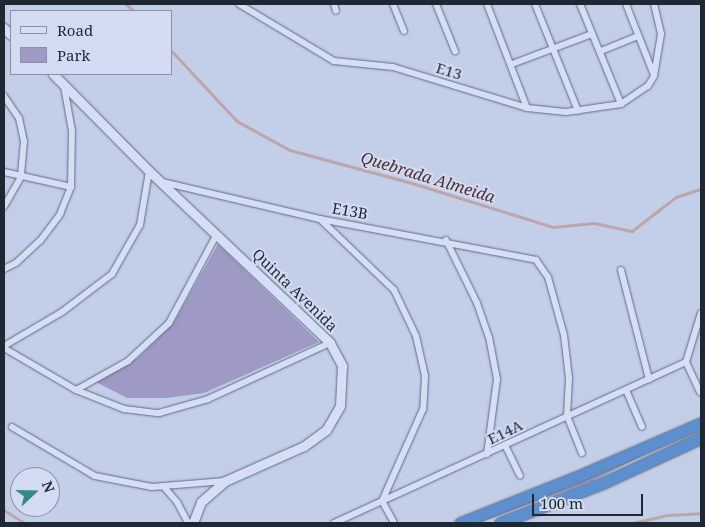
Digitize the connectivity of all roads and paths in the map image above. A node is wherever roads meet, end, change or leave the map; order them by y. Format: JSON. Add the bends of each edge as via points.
{"nodes":[{"id":1,"x":239,"y":4,"type":"edge"},
{"id":2,"x":334,"y":4,"type":"edge"},
{"id":3,"x":393,"y":4,"type":"edge"},
{"id":4,"x":436,"y":4,"type":"edge"},
{"id":5,"x":486,"y":4,"type":"edge"},
{"id":6,"x":535,"y":4,"type":"edge"},
{"id":7,"x":580,"y":4,"type":"edge"},
{"id":8,"x":626,"y":4,"type":"edge"},
{"id":9,"x":654,"y":4,"type":"edge"},
{"id":10,"x":336,"y":11,"type":"dead end"},
{"id":11,"x":404,"y":31,"type":"dead end"},
{"id":12,"x":592,"y":34,"type":"junction"},
{"id":13,"x":638,"y":36,"type":"junction"},
{"id":14,"x":553,"y":47,"type":"junction"},
{"id":15,"x":455,"y":51,"type":"dead end"},
{"id":16,"x":601,"y":51,"type":"junction"},
{"id":17,"x":512,"y":64,"type":"junction"},
{"id":18,"x":53,"y":75,"type":"edge"},
{"id":19,"x":654,"y":76,"type":"junction"},
{"id":20,"x":63,"y":84,"type":"junction"},
{"id":21,"x":4,"y":96,"type":"edge"},
{"id":22,"x":621,"y":104,"type":"junction"},
{"id":23,"x":527,"y":108,"type":"junction"},
{"id":24,"x":578,"y":111,"type":"junction"},
{"id":25,"x":149,"y":171,"type":"junction"},
{"id":26,"x":4,"y":172,"type":"edge"},
{"id":27,"x":21,"y":177,"type":"junction"},
{"id":28,"x":162,"y":182,"type":"junction"},
{"id":29,"x":70,"y":188,"type":"junction"},
{"id":30,"x":4,"y":207,"type":"edge"},
{"id":31,"x":320,"y":219,"type":"junction"},
{"id":32,"x":217,"y":234,"type":"junction"},
{"id":33,"x":446,"y":240,"type":"junction"},
{"id":34,"x":4,"y":269,"type":"edge"},
{"id":35,"x":621,"y":270,"type":"dead end"},
{"id":36,"x":701,"y":313,"type":"edge"},
{"id":37,"x":330,"y":343,"type":"junction"},
{"id":38,"x":4,"y":347,"type":"edge"},
{"id":39,"x":686,"y":362,"type":"junction"},
{"id":40,"x":649,"y":379,"type":"junction"},
{"id":41,"x":76,"y":390,"type":"junction"},
{"id":42,"x":626,"y":390,"type":"junction"},
{"id":43,"x":700,"y":392,"type":"dead end"},
{"id":44,"x":566,"y":416,"type":"junction"},
{"id":45,"x":701,"y":423,"type":"edge"},
{"id":46,"x":12,"y":427,"type":"dead end"},
{"id":47,"x":642,"y":427,"type":"dead end"},
{"id":48,"x":701,"y":438,"type":"edge"},
{"id":49,"x":505,"y":445,"type":"junction"},
{"id":50,"x":582,"y":453,"type":"dead end"},
{"id":51,"x":488,"y":454,"type":"junction"},
{"id":52,"x":520,"y":476,"type":"dead end"},
{"id":53,"x":226,"y":481,"type":"junction"},
{"id":54,"x":164,"y":487,"type":"junction"},
{"id":55,"x":382,"y":502,"type":"junction"},
{"id":56,"x":188,"y":523,"type":"edge"},
{"id":57,"x":193,"y":523,"type":"edge"},
{"id":58,"x":334,"y":523,"type":"edge"},
{"id":59,"x":394,"y":523,"type":"edge"},
{"id":60,"x":460,"y":523,"type":"edge"},
{"id":61,"x":500,"y":523,"type":"edge"}],
"edges":[{"from":1,"to":23,"type":"street","name":"E13","via":[[334,61],[393,67]]},
{"from":2,"to":10,"type":"street"},
{"from":3,"to":11,"type":"street"},
{"from":4,"to":15,"type":"street"},
{"from":5,"to":17,"type":"street"},
{"from":6,"to":14,"type":"street"},
{"from":7,"to":12,"type":"street"},
{"from":8,"to":13,"type":"street"},
{"from":9,"to":19,"type":"street","via":[[661,34]]},
{"from":12,"to":14,"type":"street"},
{"from":12,"to":16,"type":"street"},
{"from":13,"to":16,"type":"street"},
{"from":13,"to":19,"type":"street"},
{"from":14,"to":17,"type":"street"},
{"from":14,"to":24,"type":"street"},
{"from":16,"to":22,"type":"street"},
{"from":17,"to":23,"type":"street"},
{"from":18,"to":20,"type":"street","name":"Quinta Avenida"},
{"from":19,"to":22,"type":"street","name":"E13","via":[[637,96]]},
{"from":20,"to":25,"type":"street","name":"Quinta Avenida"},
{"from":20,"to":29,"type":"street","via":[[72,131]]},
{"from":21,"to":27,"type":"street","via":[[19,118],[24,141]]},
{"from":22,"to":24,"type":"street","name":"E13"},
{"from":23,"to":24,"type":"street","name":"E13"},
{"from":25,"to":28,"type":"street","name":"Quinta Avenida"},
{"from":25,"to":38,"type":"street","via":[[140,226],[112,274],[62,312]]},
{"from":26,"to":27,"type":"street"},
{"from":27,"to":29,"type":"street"},
{"from":27,"to":30,"type":"street"},
{"from":28,"to":31,"type":"street","name":"E13B"},
{"from":28,"to":32,"type":"street","name":"Quinta Avenida"},
{"from":29,"to":34,"type":"street","via":[[60,214],[40,241],[16,263]]},
{"from":31,"to":33,"type":"street","name":"E13B"},
{"from":31,"to":55,"type":"street","via":[[394,290],[416,336],[425,376],[422,409]]},
{"from":32,"to":37,"type":"street","name":"Quinta Avenida"},
{"from":32,"to":41,"type":"street","via":[[169,323],[128,361]]},
{"from":33,"to":44,"type":"street","name":"E13B","via":[[536,260],[548,277],[564,335],[569,378]]},
{"from":33,"to":51,"type":"street","via":[[477,303],[489,337],[497,379]]},
{"from":35,"to":40,"type":"street"},
{"from":36,"to":39,"type":"street"},
{"from":37,"to":41,"type":"street","via":[[208,399],[160,413],[124,409]]},
{"from":37,"to":53,"type":"street","name":"Quinta Avenida","via":[[342,366],[342,386],[340,406],[326,430],[304,446]]},
{"from":38,"to":41,"type":"street"},
{"from":39,"to":40,"type":"street","name":"E14A"},
{"from":39,"to":43,"type":"street"},
{"from":40,"to":42,"type":"street","name":"E14A"},
{"from":42,"to":44,"type":"street","name":"E14A"},
{"from":42,"to":47,"type":"street"},
{"from":44,"to":49,"type":"street","name":"E14A"},
{"from":44,"to":50,"type":"street"},
{"from":45,"to":60,"type":"highway","via":[[590,472]]},
{"from":46,"to":54,"type":"street","via":[[95,476]]},
{"from":48,"to":61,"type":"highway","via":[[603,484]]},
{"from":49,"to":51,"type":"street","name":"E14A"},
{"from":49,"to":52,"type":"street"},
{"from":51,"to":55,"type":"street","name":"E14A"},
{"from":53,"to":54,"type":"street"},
{"from":53,"to":57,"type":"street","name":"Quinta Avenida","via":[[201,502]]},
{"from":54,"to":56,"type":"street","via":[[182,509]]},
{"from":55,"to":58,"type":"street","name":"E14A"},
{"from":55,"to":59,"type":"street"}]}
